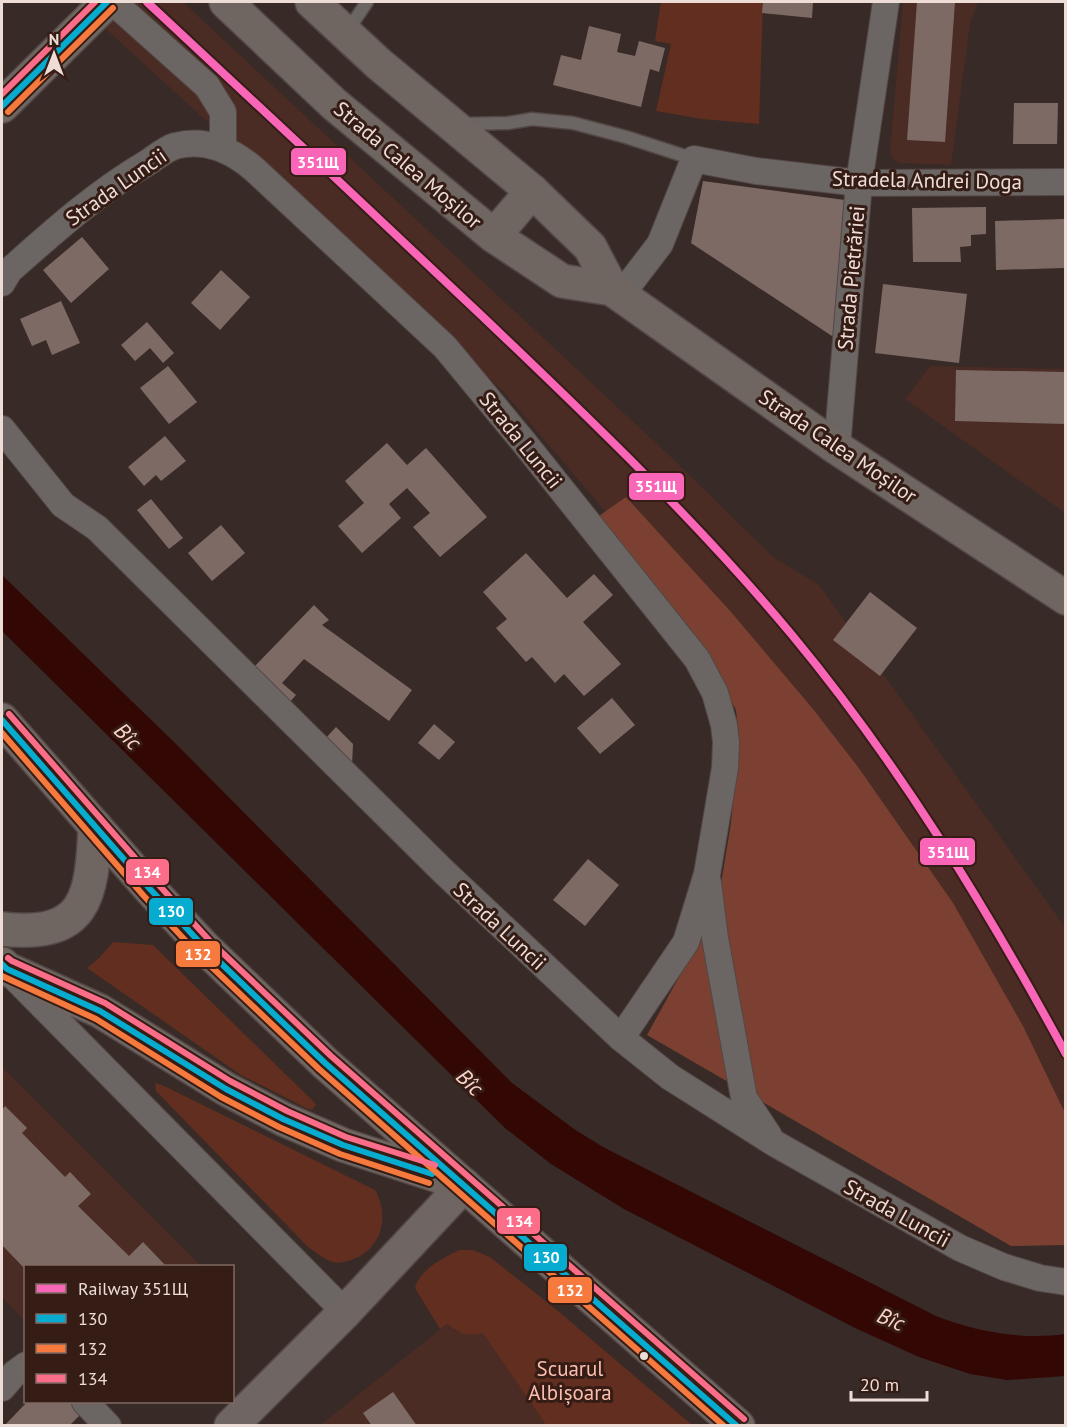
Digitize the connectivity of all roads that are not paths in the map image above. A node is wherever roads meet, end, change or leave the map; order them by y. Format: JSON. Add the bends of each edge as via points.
{"nodes":[{"id":1,"x":107,"y":2,"type":"edge"},
{"id":2,"x":113,"y":2,"type":"edge"},
{"id":3,"x":226,"y":2,"type":"edge"},
{"id":4,"x":312,"y":2,"type":"edge"},
{"id":5,"x":367,"y":2,"type":"edge"},
{"id":6,"x":886,"y":2,"type":"edge"},
{"id":7,"x":346,"y":33,"type":"junction"},
{"id":8,"x":2,"y":106,"type":"edge"},
{"id":9,"x":451,"y":124,"type":"junction"},
{"id":10,"x":224,"y":148,"type":"junction"},
{"id":11,"x":694,"y":159,"type":"junction"},
{"id":12,"x":1065,"y":182,"type":"edge"},
{"id":13,"x":859,"y":183,"type":"junction"},
{"id":14,"x":532,"y":191,"type":"junction"},
{"id":15,"x":494,"y":236,"type":"junction"},
{"id":16,"x":2,"y":283,"type":"edge"},
{"id":17,"x":617,"y":292,"type":"junction"},
{"id":18,"x":2,"y":429,"type":"edge"},
{"id":19,"x":837,"y":448,"type":"junction"},
{"id":20,"x":1065,"y":598,"type":"edge"},
{"id":21,"x":2,"y":720,"type":"edge"},
{"id":22,"x":95,"y":826,"type":"junction"},
{"id":23,"x":707,"y":874,"type":"junction"},
{"id":24,"x":2,"y":929,"type":"edge"},
{"id":25,"x":4,"y":966,"type":"edge"},
{"id":26,"x":621,"y":1038,"type":"junction"},
{"id":27,"x":774,"y":1143,"type":"junction"},
{"id":28,"x":464,"y":1185,"type":"junction"},
{"id":29,"x":1065,"y":1282,"type":"edge"},
{"id":30,"x":345,"y":1312,"type":"junction"},
{"id":31,"x":24,"y":1367,"type":"edge"},
{"id":32,"x":2,"y":1388,"type":"edge"},
{"id":33,"x":87,"y":1403,"type":"edge"},
{"id":34,"x":108,"y":1425,"type":"edge"},
{"id":35,"x":231,"y":1425,"type":"edge"},
{"id":36,"x":738,"y":1425,"type":"edge"}],
"edges":[{"from":1,"to":8,"type":"main road"},
{"from":2,"to":10,"type":"street","via":[[207,86],[223,112]]},
{"from":3,"to":15,"type":"main road","name":"Strada Calea Moșilor","via":[[334,104]]},
{"from":4,"to":7,"type":"main road","name":"Strada Calea Moșilor"},
{"from":5,"to":7,"type":"lane"},
{"from":6,"to":13,"type":"street","name":"Strada Pietrăriei"},
{"from":7,"to":9,"type":"main road","name":"Strada Calea Moșilor"},
{"from":9,"to":11,"type":"lane","via":[[532,119],[573,123]]},
{"from":9,"to":14,"type":"main road","name":"Strada Calea Moșilor"},
{"from":10,"to":16,"type":"street","name":"Strada Luncii","via":[[202,144],[174,147],[157,157],[78,210],[9,271]]},
{"from":10,"to":23,"type":"street","name":"Strada Luncii","via":[[240,156],[444,347],[697,658],[715,693],[726,742]]},
{"from":11,"to":13,"type":"street","name":"Stradela Andrei Doga"},
{"from":11,"to":17,"type":"street","via":[[660,244]]},
{"from":12,"to":13,"type":"street","name":"Stradela Andrei Doga"},
{"from":13,"to":19,"type":"street","name":"Strada Pietrăriei"},
{"from":14,"to":15,"type":"main road"},
{"from":14,"to":17,"type":"main road","name":"Strada Calea Moșilor","via":[[590,247]]},
{"from":15,"to":17,"type":"main road","name":"Strada Calea Moșilor","via":[[562,281]]},
{"from":17,"to":19,"type":"main road","name":"Strada Calea Moșilor"},
{"from":18,"to":26,"type":"street","name":"Strada Luncii","via":[[63,505],[97,528],[444,872]]},
{"from":19,"to":20,"type":"main road","name":"Strada Calea Moșilor"},
{"from":21,"to":22,"type":"main road"},
{"from":22,"to":24,"type":"main road","via":[[90,880],[73,917],[51,929]]},
{"from":22,"to":28,"type":"main road","via":[[204,947],[325,1063]]},
{"from":23,"to":26,"type":"street","name":"Strada Luncii","via":[[686,942]]},
{"from":23,"to":27,"type":"street","via":[[744,1098]]},
{"from":25,"to":28,"type":"main road","via":[[100,1011],[226,1089],[283,1119],[343,1145]]},
{"from":25,"to":30,"type":"street"},
{"from":26,"to":27,"type":"street","name":"Strada Luncii","via":[[670,1077]]},
{"from":27,"to":29,"type":"street","name":"Strada Luncii","via":[[960,1248],[1004,1267]]},
{"from":28,"to":30,"type":"main road"},
{"from":28,"to":36,"type":"main road"},
{"from":30,"to":35,"type":"main road"},
{"from":31,"to":32,"type":"street"},
{"from":33,"to":34,"type":"street"}]}
